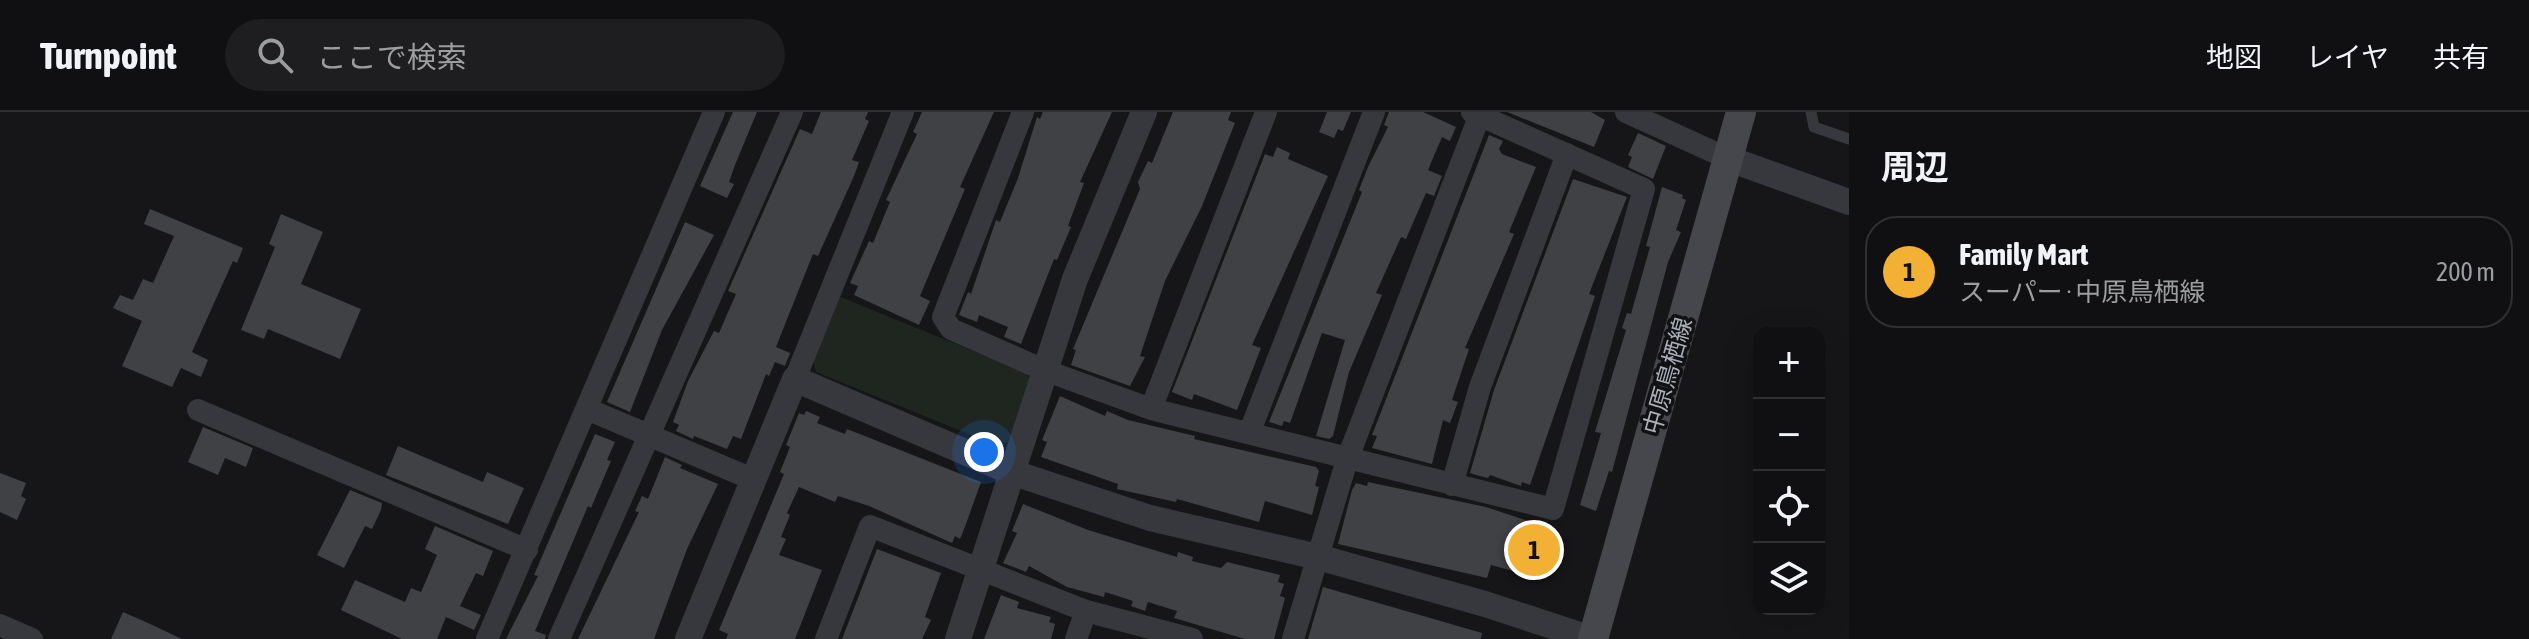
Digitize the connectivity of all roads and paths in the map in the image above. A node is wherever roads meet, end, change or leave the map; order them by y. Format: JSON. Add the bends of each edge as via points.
{"nodes":[{"id":1,"x":714,"y":112,"type":"edge"},
{"id":2,"x":792,"y":112,"type":"edge"},
{"id":3,"x":903,"y":112,"type":"edge"},
{"id":4,"x":1023,"y":112,"type":"edge"},
{"id":5,"x":1144,"y":112,"type":"edge"},
{"id":6,"x":1266,"y":112,"type":"edge"},
{"id":7,"x":1374,"y":112,"type":"edge"},
{"id":8,"x":1626,"y":112,"type":"edge"},
{"id":9,"x":1741,"y":112,"type":"edge"},
{"id":10,"x":1811,"y":112,"type":"edge"},
{"id":11,"x":1478,"y":113,"type":"edge"},
{"id":12,"x":1849,"y":139,"type":"edge"},
{"id":13,"x":1567,"y":154,"type":"junction"},
{"id":14,"x":1729,"y":159,"type":"junction"},
{"id":15,"x":1849,"y":202,"type":"edge"},
{"id":16,"x":1044,"y":370,"type":"junction"},
{"id":17,"x":795,"y":379,"type":"junction"},
{"id":18,"x":587,"y":409,"type":"junction"},
{"id":19,"x":1151,"y":409,"type":"junction"},
{"id":20,"x":198,"y":410,"type":"dead end"},
{"id":21,"x":1250,"y":431,"type":"junction"},
{"id":22,"x":649,"y":436,"type":"junction"},
{"id":23,"x":1347,"y":460,"type":"junction"},
{"id":24,"x":1014,"y":473,"type":"junction"},
{"id":25,"x":752,"y":479,"type":"junction"},
{"id":26,"x":1452,"y":485,"type":"junction"},
{"id":27,"x":527,"y":550,"type":"junction"},
{"id":28,"x":1318,"y":557,"type":"junction"},
{"id":29,"x":981,"y":571,"type":"junction"},
{"id":30,"x":1086,"y":611,"type":"junction"},
{"id":31,"x":0,"y":625,"type":"edge"},
{"id":32,"x":1185,"y":638,"type":"edge"},
{"id":33,"x":32,"y":639,"type":"edge"},
{"id":34,"x":487,"y":639,"type":"edge"},
{"id":35,"x":559,"y":639,"type":"edge"},
{"id":36,"x":688,"y":639,"type":"edge"},
{"id":37,"x":826,"y":639,"type":"edge"},
{"id":38,"x":958,"y":639,"type":"edge"},
{"id":39,"x":1076,"y":639,"type":"edge"},
{"id":40,"x":1293,"y":639,"type":"edge"},
{"id":41,"x":1592,"y":639,"type":"edge"}],
"edges":[{"from":1,"to":18,"type":"street"},
{"from":2,"to":22,"type":"street"},
{"from":3,"to":17,"type":"street"},
{"from":4,"to":16,"type":"street","via":[[943,317],[951,329]]},
{"from":5,"to":16,"type":"street"},
{"from":6,"to":19,"type":"street"},
{"from":7,"to":21,"type":"street"},
{"from":8,"to":14,"type":"street"},
{"from":9,"to":14,"type":"main road","name":"中原鳥栖線"},
{"from":10,"to":12,"type":"lane","via":[[1814,127]]},
{"from":11,"to":13,"type":"street"},
{"from":11,"to":23,"type":"street"},
{"from":13,"to":26,"type":"street","via":[[1480,387]]},
{"from":13,"to":26,"type":"street","via":[[1644,189],[1553,509]]},
{"from":14,"to":15,"type":"street"},
{"from":14,"to":41,"type":"main road","name":"中原鳥栖線"},
{"from":16,"to":19,"type":"street"},
{"from":16,"to":24,"type":"street"},
{"from":17,"to":24,"type":"street"},
{"from":17,"to":25,"type":"street"},
{"from":18,"to":22,"type":"street"},
{"from":18,"to":27,"type":"street"},
{"from":19,"to":21,"type":"street"},
{"from":20,"to":27,"type":"street"},
{"from":21,"to":23,"type":"street"},
{"from":22,"to":25,"type":"street"},
{"from":22,"to":35,"type":"street"},
{"from":23,"to":26,"type":"street"},
{"from":23,"to":28,"type":"street"},
{"from":24,"to":28,"type":"street","via":[[1150,518]]},
{"from":24,"to":29,"type":"street"},
{"from":25,"to":36,"type":"street"},
{"from":27,"to":34,"type":"street"},
{"from":28,"to":40,"type":"street"},
{"from":28,"to":41,"type":"street"},
{"from":29,"to":30,"type":"street"},
{"from":29,"to":37,"type":"street","via":[[870,526]]},
{"from":29,"to":38,"type":"street"},
{"from":30,"to":32,"type":"street"},
{"from":30,"to":39,"type":"street"},
{"from":31,"to":33,"type":"street"}]}
